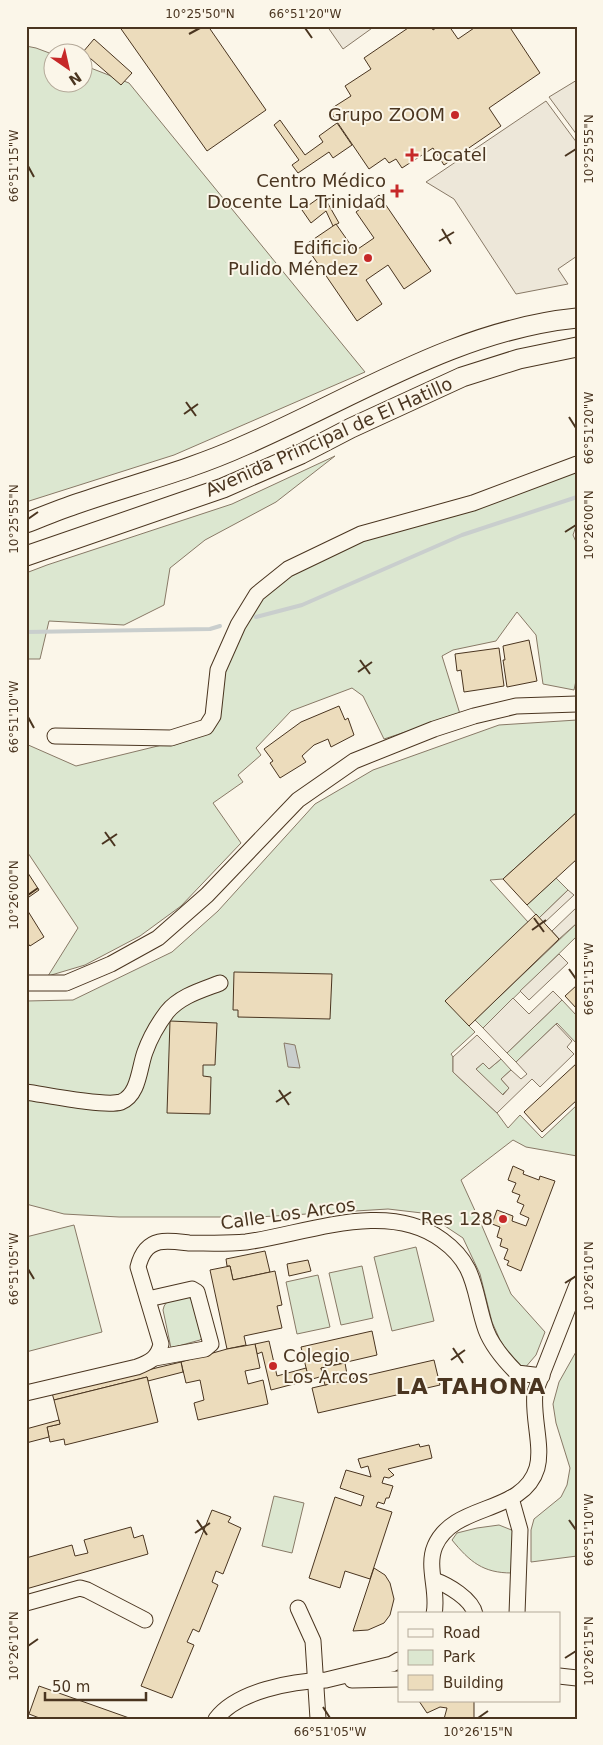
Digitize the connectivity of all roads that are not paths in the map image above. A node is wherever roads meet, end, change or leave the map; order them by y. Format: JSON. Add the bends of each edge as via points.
{"nodes":[{"id":1,"x":577,"y":318,"type":"edge"},
{"id":2,"x":577,"y":347,"type":"edge"},
{"id":3,"x":577,"y":464,"type":"edge"},
{"id":4,"x":26,"y":523,"type":"edge"},
{"id":5,"x":26,"y":556,"type":"edge"},
{"id":6,"x":577,"y":704,"type":"edge"},
{"id":7,"x":55,"y":736,"type":"dead end"},
{"id":8,"x":26,"y":983,"type":"edge"},
{"id":9,"x":220,"y":983,"type":"dead end"},
{"id":10,"x":26,"y":1092,"type":"edge"},
{"id":11,"x":577,"y":1285,"type":"edge"},
{"id":12,"x":148,"y":1299,"type":"junction"},
{"id":13,"x":155,"y":1358,"type":"junction"},
{"id":14,"x":542,"y":1376,"type":"junction"},
{"id":15,"x":26,"y":1392,"type":"edge"},
{"id":16,"x":511,"y":1498,"type":"junction"},
{"id":17,"x":434,"y":1580,"type":"junction"},
{"id":18,"x":26,"y":1603,"type":"edge"},
{"id":19,"x":298,"y":1608,"type":"dead end"},
{"id":20,"x":434,"y":1612,"type":"edge"},
{"id":21,"x":475,"y":1612,"type":"edge"},
{"id":22,"x":517,"y":1612,"type":"edge"},
{"id":23,"x":144,"y":1620,"type":"dead end"},
{"id":24,"x":398,"y":1661,"type":"edge"},
{"id":25,"x":560,"y":1676,"type":"edge"},
{"id":26,"x":577,"y":1678,"type":"edge"},
{"id":27,"x":398,"y":1679,"type":"edge"},
{"id":28,"x":320,"y":1681,"type":"junction"},
{"id":29,"x":216,"y":1719,"type":"edge"},
{"id":30,"x":318,"y":1719,"type":"edge"}],
"edges":[{"from":1,"to":4,"type":"main road","name":"Avenida Principal de El Hatillo","via":[[481,338],[414,365],[192,468],[78,503]]},
{"from":2,"to":5,"type":"main road","name":"Avenida Principal de El Hatillo","via":[[519,359],[462,377],[223,488]]},
{"from":3,"to":7,"type":"street","via":[[474,503],[361,534],[288,569],[256,594],[238,625],[218,670],[213,716],[206,727],[171,738]]},
{"from":6,"to":8,"type":"street","via":[[516,706],[474,716],[354,760],[298,800],[207,895],[158,938],[111,964],[66,983]]},
{"from":9,"to":10,"type":"street","via":[[186,997],[168,1011],[154,1032],[129,1098],[104,1103]]},
{"from":11,"to":14,"type":"street"},
{"from":12,"to":13,"type":"street","name":"Calle Los Arcos","via":[[161,1344]]},
{"from":12,"to":13,"type":"street","via":[[192,1289],[197,1292],[211,1344],[205,1349]]},
{"from":12,"to":14,"type":"street","name":"Calle Los Arcos","via":[[138,1267],[147,1248],[158,1242],[246,1242],[345,1223],[391,1221],[412,1225],[443,1240],[469,1269],[487,1331],[508,1363],[517,1372]]},
{"from":13,"to":15,"type":"street","via":[[137,1367]]},
{"from":14,"to":16,"type":"street","via":[[534,1405],[537,1467],[531,1481]]},
{"from":16,"to":17,"type":"street","via":[[447,1528],[432,1554]]},
{"from":16,"to":22,"type":"street","via":[[520,1530]]},
{"from":17,"to":20,"type":"street"},
{"from":17,"to":21,"type":"street","via":[[461,1595]]},
{"from":18,"to":23,"type":"street","via":[[80,1588]]},
{"from":19,"to":28,"type":"street","via":[[313,1641]]},
{"from":24,"to":28,"type":"street"},
{"from":25,"to":26,"type":"street"},
{"from":27,"to":28,"type":"street"},
{"from":28,"to":29,"type":"street","via":[[246,1696],[231,1703]]},
{"from":28,"to":30,"type":"street"}]}
